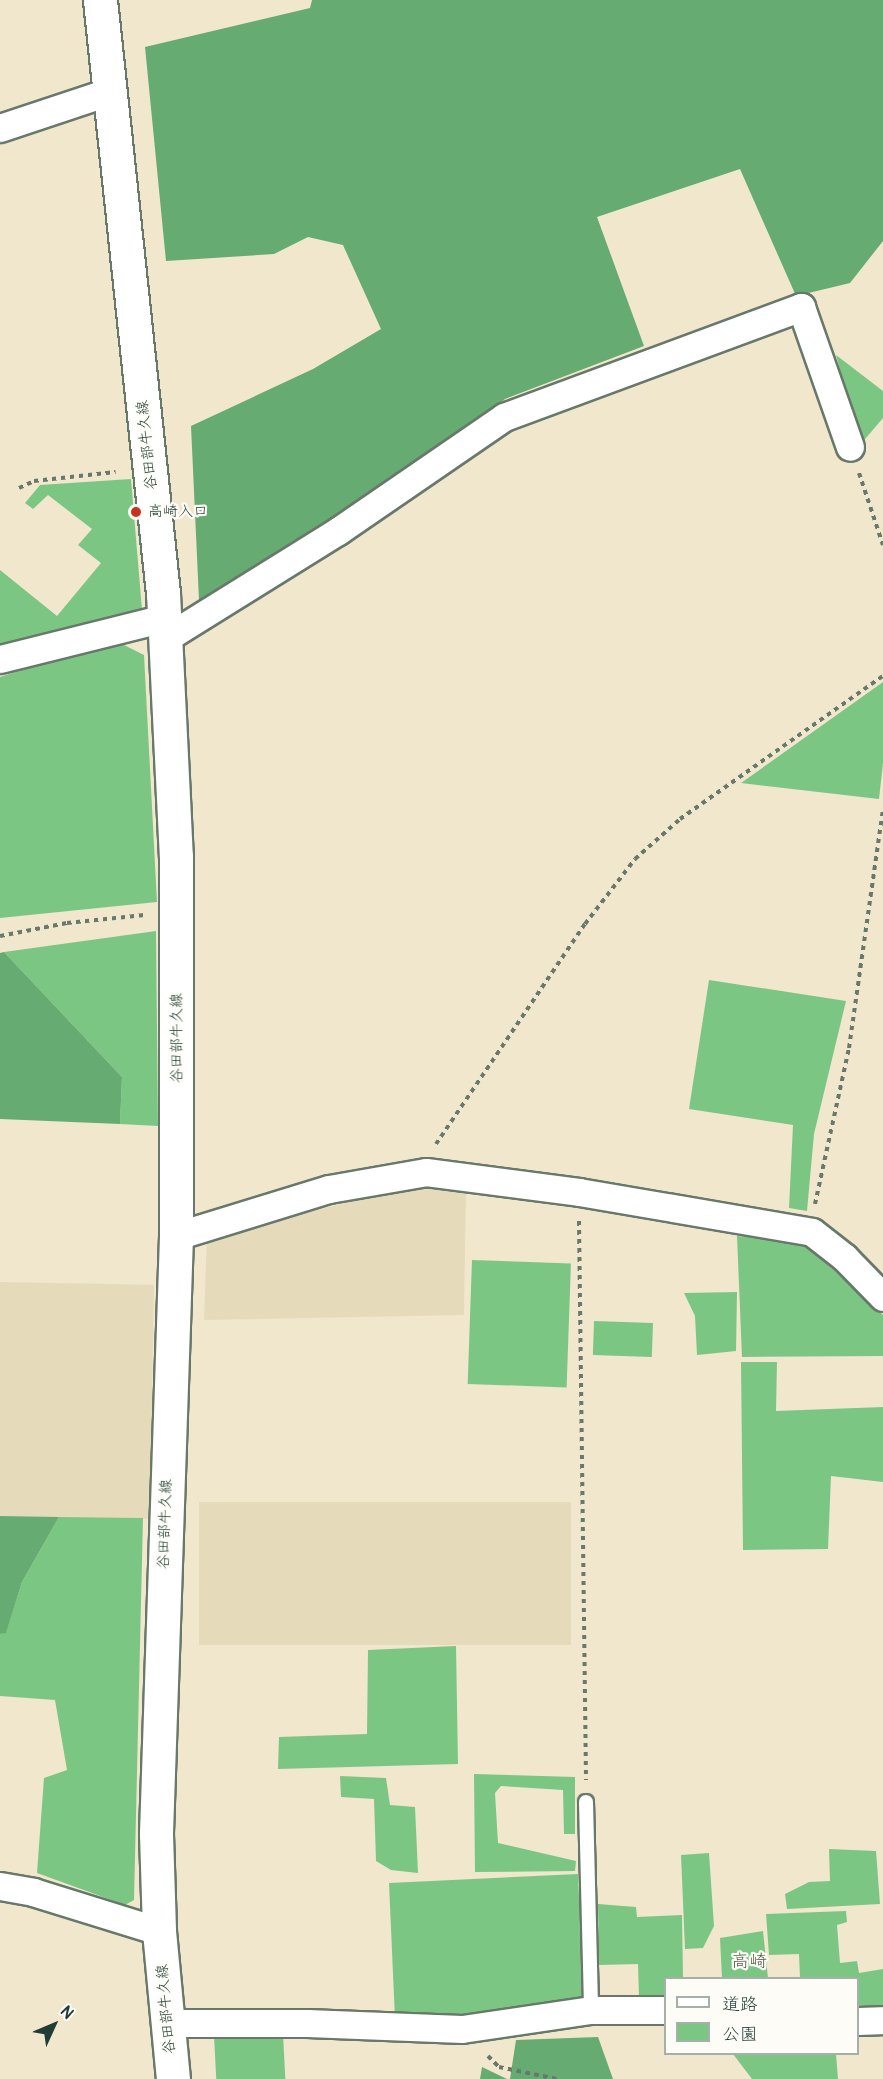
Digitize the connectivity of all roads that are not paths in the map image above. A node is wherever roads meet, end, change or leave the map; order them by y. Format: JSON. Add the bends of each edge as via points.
{"nodes":[{"id":1,"x":100,"y":0,"type":"edge"},
{"id":2,"x":111,"y":91,"type":"junction"},
{"id":3,"x":0,"y":128,"type":"edge"},
{"id":4,"x":850,"y":447,"type":"road end"},
{"id":5,"x":165,"y":628,"type":"junction"},
{"id":6,"x":0,"y":659,"type":"edge"},
{"id":7,"x":176,"y":1236,"type":"junction"},
{"id":8,"x":883,"y":1297,"type":"edge"},
{"id":9,"x":586,"y":1802,"type":"road end"},
{"id":10,"x":0,"y":1886,"type":"edge"},
{"id":11,"x":159,"y":1931,"type":"junction"},
{"id":12,"x":591,"y":2010,"type":"junction"},
{"id":13,"x":664,"y":2010,"type":"edge"},
{"id":14,"x":883,"y":2020,"type":"edge"},
{"id":15,"x":859,"y":2021,"type":"edge"},
{"id":16,"x":166,"y":2023,"type":"junction"},
{"id":17,"x":173,"y":2079,"type":"edge"}],
"edges":[{"from":1,"to":2,"type":"main road","name":"谷田部牛久線"},
{"from":2,"to":3,"type":"street"},
{"from":2,"to":5,"type":"main road","name":"谷田部牛久線"},
{"from":4,"to":5,"type":"street","via":[[801,308],[504,417],[338,531]]},
{"from":5,"to":6,"type":"street"},
{"from":5,"to":7,"type":"main road","name":"谷田部牛久線","via":[[176,912]]},
{"from":7,"to":8,"type":"street","via":[[329,1189],[426,1172],[579,1192],[812,1233],[844,1257]]},
{"from":7,"to":11,"type":"main road","name":"谷田部牛久線","via":[[158,1688]]},
{"from":9,"to":12,"type":"lane"},
{"from":10,"to":11,"type":"street","via":[[33,1892]]},
{"from":11,"to":16,"type":"main road","name":"谷田部牛久線"},
{"from":12,"to":13,"type":"street"},
{"from":12,"to":16,"type":"street","via":[[462,2029]]},
{"from":14,"to":15,"type":"street"},
{"from":16,"to":17,"type":"main road","name":"谷田部牛久線"}]}
